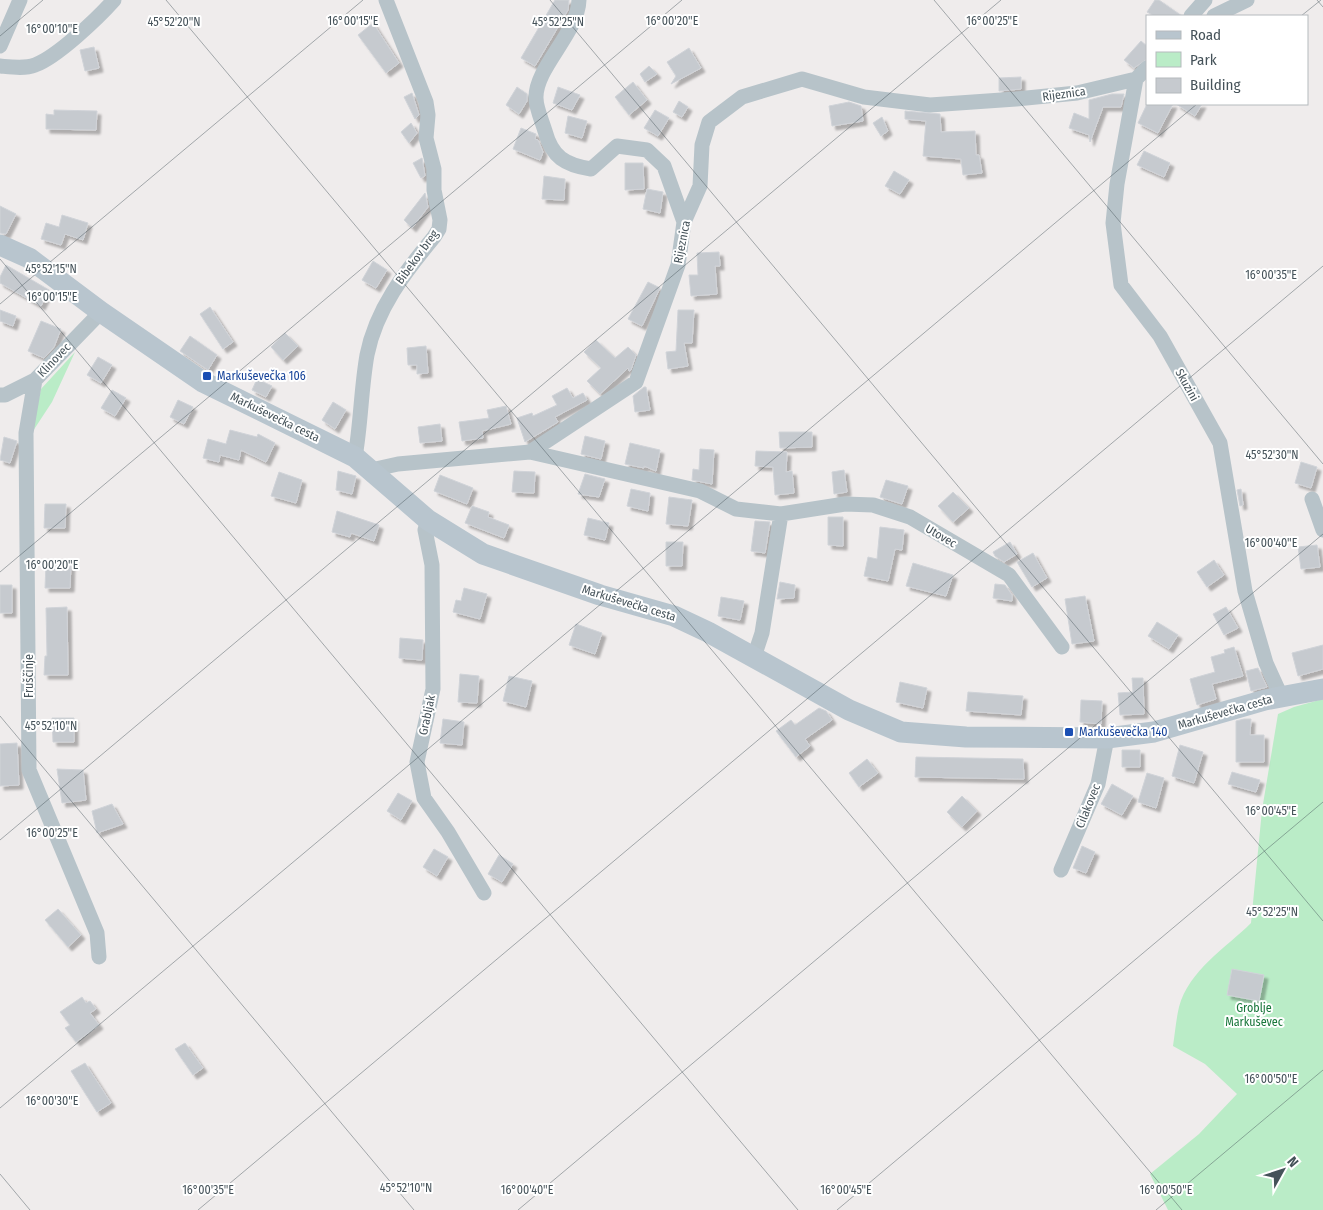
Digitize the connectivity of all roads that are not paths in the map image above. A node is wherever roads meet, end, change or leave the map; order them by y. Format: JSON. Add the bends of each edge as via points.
{"nodes":[{"id":1,"x":20,"y":0,"type":"edge"},
{"id":2,"x":114,"y":0,"type":"edge"},
{"id":3,"x":386,"y":0,"type":"edge"},
{"id":4,"x":579,"y":0,"type":"edge"},
{"id":5,"x":1205,"y":0,"type":"edge"},
{"id":6,"x":1247,"y":0,"type":"edge"},
{"id":7,"x":1192,"y":15,"type":"edge"},
{"id":8,"x":1216,"y":15,"type":"edge"},
{"id":9,"x":0,"y":46,"type":"edge"},
{"id":10,"x":0,"y":66,"type":"edge"},
{"id":11,"x":1146,"y":69,"type":"edge"},
{"id":12,"x":1136,"y":80,"type":"junction"},
{"id":13,"x":684,"y":222,"type":"junction"},
{"id":14,"x":0,"y":245,"type":"edge"},
{"id":15,"x":101,"y":312,"type":"junction"},
{"id":16,"x":35,"y":380,"type":"junction"},
{"id":17,"x":2,"y":395,"type":"edge"},
{"id":18,"x":29,"y":412,"type":"junction"},
{"id":19,"x":530,"y":452,"type":"junction"},
{"id":20,"x":363,"y":463,"type":"junction"},
{"id":21,"x":1312,"y":498,"type":"dead end"},
{"id":22,"x":781,"y":514,"type":"junction"},
{"id":23,"x":428,"y":520,"type":"junction"},
{"id":24,"x":1323,"y":530,"type":"edge"},
{"id":25,"x":1062,"y":647,"type":"dead end"},
{"id":26,"x":754,"y":657,"type":"junction"},
{"id":27,"x":1323,"y":689,"type":"edge"},
{"id":28,"x":1281,"y":696,"type":"junction"},
{"id":29,"x":1108,"y":738,"type":"junction"},
{"id":30,"x":1061,"y":870,"type":"dead end"},
{"id":31,"x":484,"y":893,"type":"dead end"},
{"id":32,"x":99,"y":957,"type":"dead end"}],
"edges":[{"from":1,"to":9,"type":"street"},
{"from":2,"to":10,"type":"street","via":[[95,20],[42,62],[30,66]]},
{"from":3,"to":20,"type":"street","name":"Bibekov breg","via":[[426,102],[426,138],[434,169],[440,220],[439,229],[395,287],[376,323],[367,354]]},
{"from":4,"to":13,"type":"street","via":[[565,39],[540,79],[536,98],[550,148],[572,166],[591,169],[617,146],[647,150],[664,166]]},
{"from":5,"to":7,"type":"street"},
{"from":6,"to":8,"type":"street"},
{"from":11,"to":12,"type":"street"},
{"from":12,"to":13,"type":"street","name":"Rijeznica","via":[[1078,94],[930,105],[864,98],[802,79],[742,97],[709,122],[702,145],[700,186]]},
{"from":12,"to":28,"type":"street","name":"Skuzini","via":[[1113,223],[1121,285],[1160,336],[1220,443],[1245,591],[1266,663]]},
{"from":13,"to":19,"type":"street","name":"Rijeznica","via":[[678,265],[636,382]]},
{"from":14,"to":15,"type":"main road","name":"Markuševečka cesta","via":[[29,258]]},
{"from":15,"to":16,"type":"street","name":"Klinovec"},
{"from":15,"to":20,"type":"main road","name":"Markuševečka cesta","via":[[203,382]]},
{"from":16,"to":17,"type":"street","name":"Klinovec"},
{"from":16,"to":18,"type":"street","name":"Fruščinje"},
{"from":17,"to":18,"type":"street"},
{"from":18,"to":32,"type":"street","name":"Fruščinje","via":[[26,433],[29,770],[97,933]]},
{"from":19,"to":20,"type":"street","name":"Rijeznica","via":[[398,464]]},
{"from":19,"to":22,"type":"street","name":"Utovec","via":[[700,492],[736,509]]},
{"from":20,"to":23,"type":"main road","name":"Markuševečka cesta"},
{"from":21,"to":24,"type":"street"},
{"from":22,"to":25,"type":"street","name":"Utovec","via":[[845,504],[873,505],[910,517],[1009,575]]},
{"from":22,"to":26,"type":"street","via":[[762,633]]},
{"from":23,"to":26,"type":"main road","name":"Markuševečka cesta","via":[[483,554],[600,595],[674,616]]},
{"from":23,"to":31,"type":"street","name":"Grabljak","via":[[425,530],[432,565],[433,688],[417,762],[424,798]]},
{"from":26,"to":29,"type":"main road","name":"Markuševečka cesta","via":[[849,710],[901,732],[966,737]]},
{"from":27,"to":28,"type":"main road","name":"Markuševečka cesta"},
{"from":28,"to":29,"type":"main road","name":"Markuševečka cesta","via":[[1154,732]]},
{"from":29,"to":30,"type":"street","name":"Cilakovec","via":[[1098,784]]}]}
